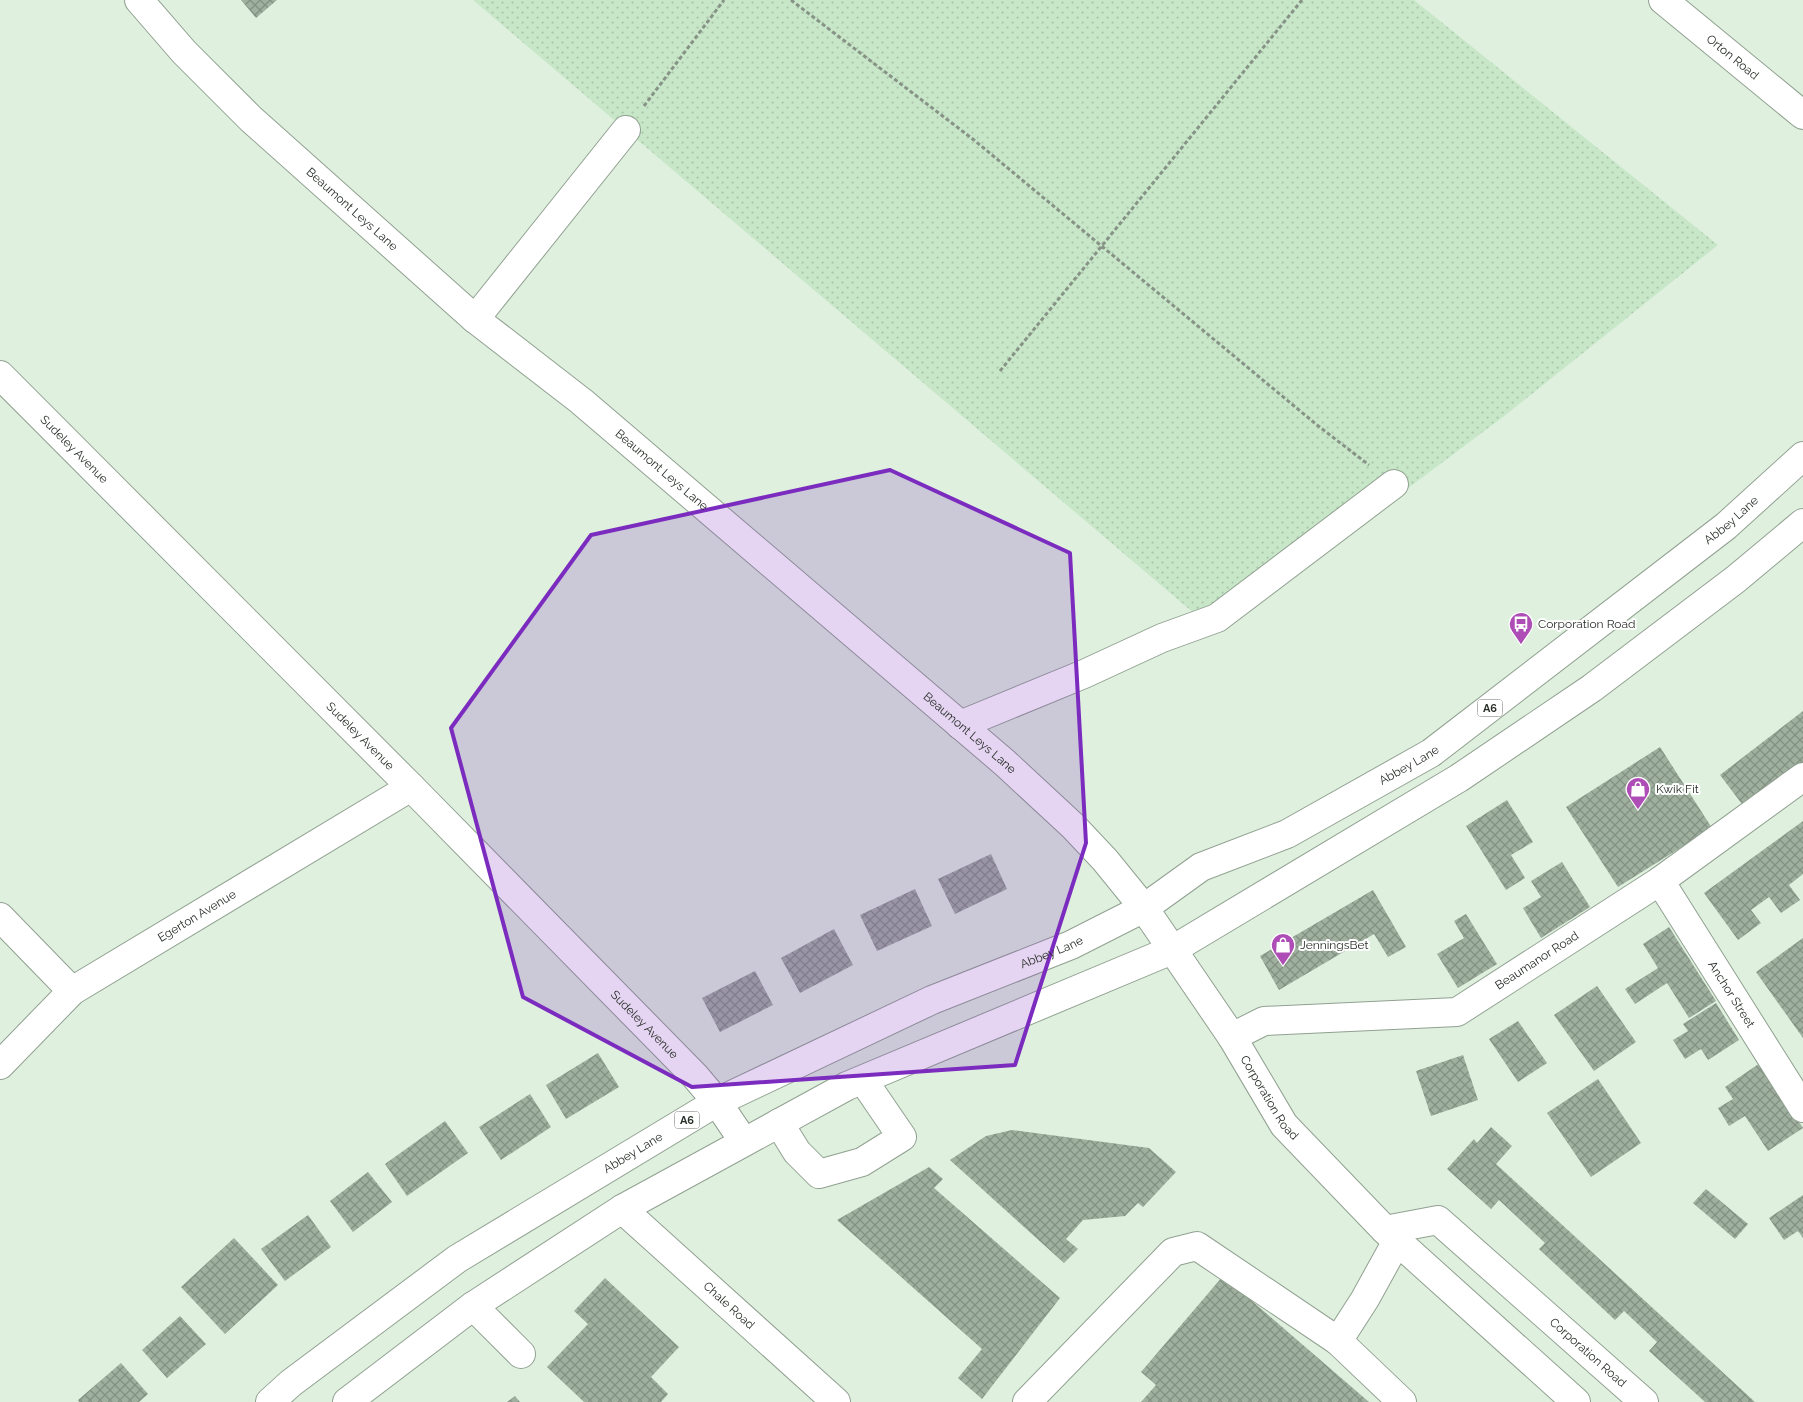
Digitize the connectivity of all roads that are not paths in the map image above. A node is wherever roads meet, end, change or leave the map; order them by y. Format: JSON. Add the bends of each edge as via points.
{"nodes":[{"id":1,"x":139,"y":0,"type":"edge"},
{"id":2,"x":1663,"y":0,"type":"edge"},
{"id":3,"x":1803,"y":115,"type":"edge"},
{"id":4,"x":626,"y":130,"type":"road end"},
{"id":5,"x":475,"y":319,"type":"junction"},
{"id":6,"x":0,"y":375,"type":"edge"},
{"id":7,"x":1803,"y":456,"type":"edge"},
{"id":8,"x":1394,"y":484,"type":"road end"},
{"id":9,"x":1803,"y":522,"type":"edge"},
{"id":10,"x":960,"y":724,"type":"junction"},
{"id":11,"x":1803,"y":777,"type":"edge"},
{"id":12,"x":411,"y":787,"type":"junction"},
{"id":13,"x":1660,"y":881,"type":"junction"},
{"id":14,"x":1144,"y":908,"type":"junction"},
{"id":15,"x":0,"y":917,"type":"edge"},
{"id":16,"x":1172,"y":950,"type":"junction"},
{"id":17,"x":72,"y":991,"type":"junction"},
{"id":18,"x":1232,"y":1037,"type":"junction"},
{"id":19,"x":0,"y":1065,"type":"edge"},
{"id":20,"x":863,"y":1080,"type":"junction"},
{"id":21,"x":716,"y":1102,"type":"junction"},
{"id":22,"x":1803,"y":1108,"type":"edge"},
{"id":23,"x":779,"y":1123,"type":"junction"},
{"id":24,"x":744,"y":1142,"type":"junction"},
{"id":25,"x":622,"y":1209,"type":"junction"},
{"id":26,"x":1391,"y":1235,"type":"junction"},
{"id":27,"x":473,"y":1306,"type":"junction"},
{"id":28,"x":1338,"y":1341,"type":"junction"},
{"id":29,"x":521,"y":1354,"type":"dead end"},
{"id":30,"x":270,"y":1402,"type":"edge"},
{"id":31,"x":347,"y":1402,"type":"edge"},
{"id":32,"x":836,"y":1402,"type":"edge"},
{"id":33,"x":1027,"y":1402,"type":"edge"},
{"id":34,"x":1402,"y":1402,"type":"edge"},
{"id":35,"x":1576,"y":1402,"type":"edge"},
{"id":36,"x":1644,"y":1402,"type":"edge"}],
"edges":[{"from":1,"to":5,"type":"street","name":"Beaumont Leys Lane","via":[[184,52],[251,118]]},
{"from":2,"to":3,"type":"street","name":"Orton Road"},
{"from":4,"to":5,"type":"street"},
{"from":5,"to":10,"type":"street","name":"Beaumont Leys Lane","via":[[589,407]]},
{"from":6,"to":12,"type":"street","name":"Sudeley Avenue"},
{"from":7,"to":14,"type":"street","name":"Abbey Lane","number":"A6","via":[[1726,526],[1431,753],[1287,834],[1201,867]]},
{"from":8,"to":10,"type":"street","via":[[1217,618]]},
{"from":9,"to":16,"type":"street","via":[[1736,579],[1592,688],[1475,768]]},
{"from":10,"to":14,"type":"street","name":"Beaumont Leys Lane","via":[[1073,826]]},
{"from":11,"to":13,"type":"street","name":"Beaumanor Road"},
{"from":12,"to":17,"type":"street","name":"Egerton Avenue"},
{"from":12,"to":21,"type":"street","name":"Sudeley Avenue","via":[[695,1076]]},
{"from":13,"to":18,"type":"street","name":"Beaumanor Road","via":[[1456,1012],[1264,1021]]},
{"from":13,"to":22,"type":"street","name":"Anchor Street"},
{"from":14,"to":16,"type":"street","name":"Beaumont Leys Lane"},
{"from":14,"to":21,"type":"street","name":"Abbey Lane","number":"A6","via":[[1071,945],[932,1000]]},
{"from":15,"to":17,"type":"street"},
{"from":16,"to":18,"type":"street","name":"Corporation Road"},
{"from":16,"to":20,"type":"street"},
{"from":17,"to":19,"type":"street","name":"Egerton Avenue"},
{"from":18,"to":26,"type":"street","name":"Corporation Road","via":[[1284,1125]]},
{"from":20,"to":23,"type":"street"},
{"from":20,"to":23,"type":"street","via":[[902,1137],[862,1162],[819,1174],[798,1152]]},
{"from":21,"to":24,"type":"street","name":"Sudeley Avenue"},
{"from":21,"to":30,"type":"street","name":"Abbey Lane","number":"A6","via":[[457,1259]]},
{"from":23,"to":24,"type":"street"},
{"from":24,"to":25,"type":"street"},
{"from":25,"to":27,"type":"street"},
{"from":25,"to":32,"type":"street","name":"Chale Road"},
{"from":26,"to":28,"type":"street","via":[[1365,1299]]},
{"from":26,"to":35,"type":"street","name":"Corporation Road"},
{"from":26,"to":36,"type":"street","name":"Corporation Road","via":[[1438,1220]]},
{"from":27,"to":29,"type":"street"},
{"from":27,"to":31,"type":"street"},
{"from":28,"to":33,"type":"street","via":[[1197,1246],[1173,1252]]},
{"from":28,"to":34,"type":"street"}]}
